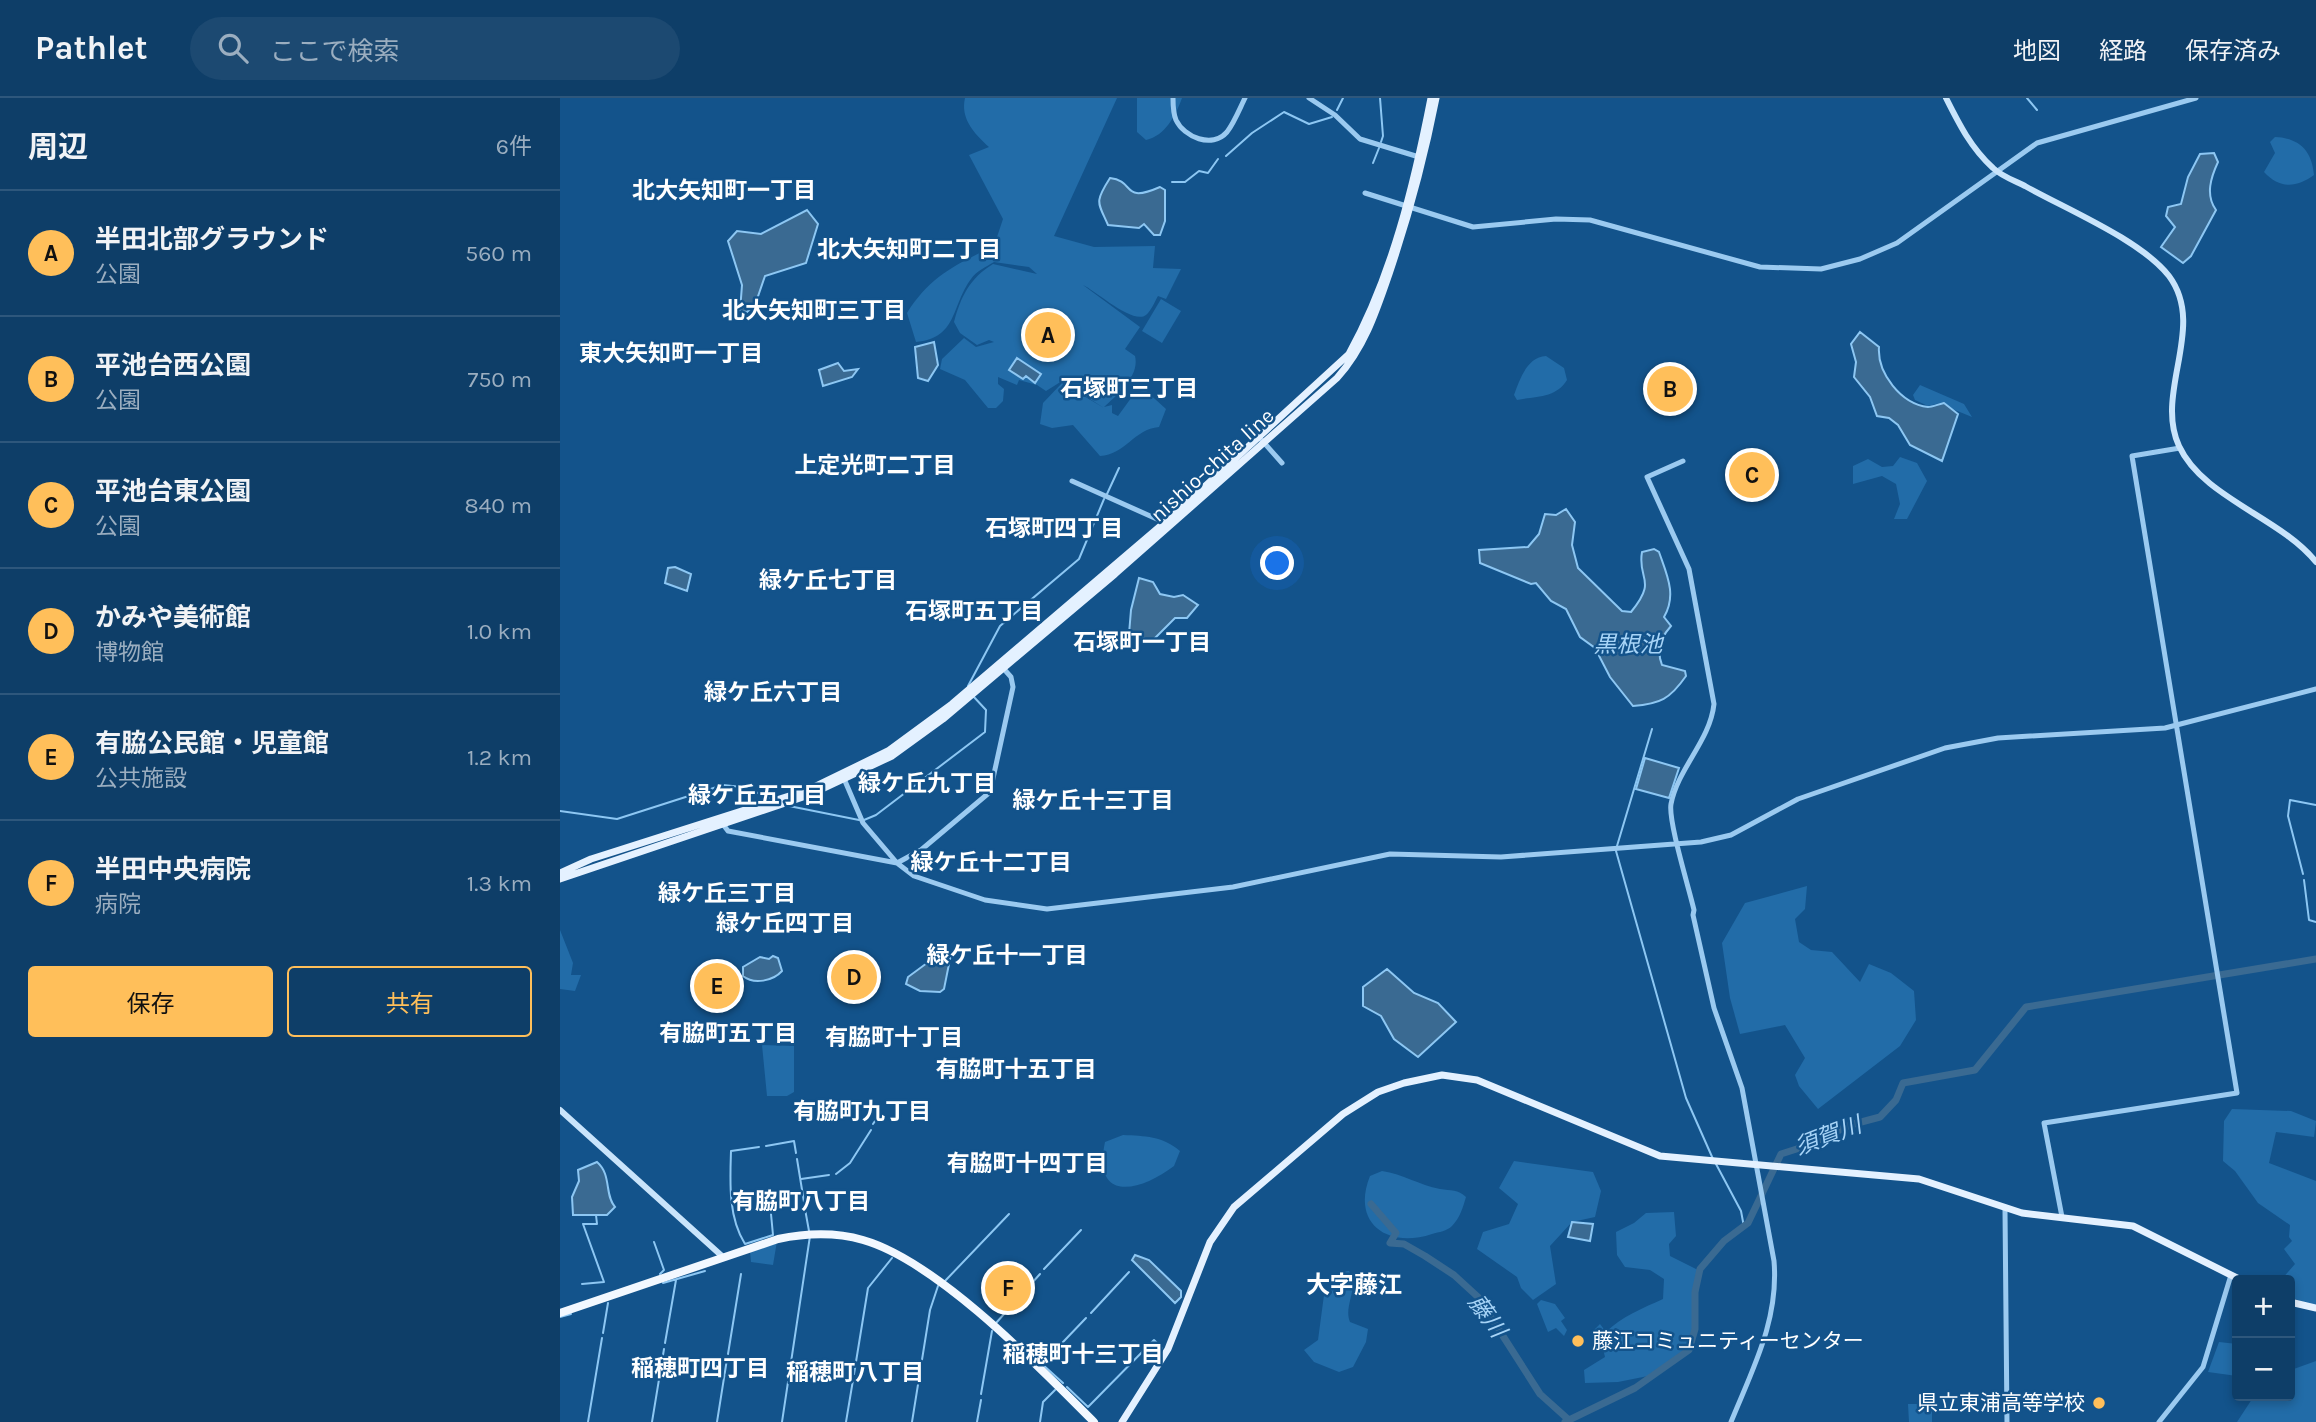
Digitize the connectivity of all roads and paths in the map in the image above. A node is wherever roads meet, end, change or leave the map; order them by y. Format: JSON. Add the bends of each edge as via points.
{"nodes":[{"id":1,"x":1173,"y":98,"type":"edge"},
{"id":2,"x":1245,"y":98,"type":"edge"},
{"id":3,"x":1309,"y":98,"type":"edge"},
{"id":4,"x":1433,"y":98,"type":"edge"},
{"id":5,"x":1946,"y":98,"type":"edge"},
{"id":6,"x":2196,"y":98,"type":"edge"},
{"id":7,"x":1419,"y":156,"type":"junction"},
{"id":8,"x":1995,"y":171,"type":"junction"},
{"id":9,"x":1365,"y":193,"type":"dead end"},
{"id":10,"x":1409,"y":206,"type":"junction"},
{"id":11,"x":1262,"y":440,"type":"junction"},
{"id":12,"x":2180,"y":448,"type":"junction"},
{"id":13,"x":1683,"y":461,"type":"dead end"},
{"id":14,"x":1282,"y":463,"type":"dead end"},
{"id":15,"x":1072,"y":481,"type":"dead end"},
{"id":16,"x":1168,"y":524,"type":"junction"},
{"id":17,"x":2316,"y":562,"type":"edge"},
{"id":18,"x":1001,"y":665,"type":"junction"},
{"id":19,"x":2316,"y":689,"type":"edge"},
{"id":20,"x":970,"y":692,"type":"junction"},
{"id":21,"x":2177,"y":725,"type":"junction"},
{"id":22,"x":845,"y":781,"type":"junction"},
{"id":23,"x":779,"y":802,"type":"junction"},
{"id":24,"x":722,"y":823,"type":"junction"},
{"id":25,"x":1678,"y":843,"type":"junction"},
{"id":26,"x":897,"y":863,"type":"junction"},
{"id":27,"x":560,"y":873,"type":"edge"},
{"id":28,"x":560,"y":879,"type":"edge"},
{"id":29,"x":560,"y":1110,"type":"edge"},
{"id":30,"x":1757,"y":1164,"type":"junction"},
{"id":31,"x":2006,"y":1210,"type":"junction"},
{"id":32,"x":2062,"y":1217,"type":"junction"},
{"id":33,"x":723,"y":1257,"type":"junction"},
{"id":34,"x":2231,"y":1275,"type":"joint"},
{"id":35,"x":2295,"y":1303,"type":"edge"},
{"id":36,"x":2316,"y":1308,"type":"edge"},
{"id":37,"x":560,"y":1313,"type":"edge"},
{"id":38,"x":1094,"y":1422,"type":"edge"},
{"id":39,"x":1122,"y":1422,"type":"edge"},
{"id":40,"x":1731,"y":1422,"type":"edge"},
{"id":41,"x":2007,"y":1422,"type":"edge"},
{"id":42,"x":2159,"y":1422,"type":"edge"}],
"edges":[{"from":1,"to":2,"type":"street","via":[[1181,127],[1193,137],[1210,140],[1227,132]]},
{"from":3,"to":7,"type":"street","via":[[1360,139]]},
{"from":4,"to":7,"type":"main road","name":"nishio-chita line"},
{"from":4,"to":10,"type":"main road","name":"nishio-chita line"},
{"from":5,"to":8,"type":"main road","via":[[1971,144]]},
{"from":6,"to":8,"type":"street","via":[[2037,143]]},
{"from":7,"to":10,"type":"main road","name":"nishio-chita line"},
{"from":8,"to":10,"type":"street","via":[[1896,243],[1860,259],[1805,270],[1750,265],[1590,220],[1473,227]]},
{"from":8,"to":12,"type":"main road","via":[[2147,254],[2169,276],[2183,321],[2172,405]]},
{"from":9,"to":10,"type":"street"},
{"from":10,"to":11,"type":"main road","name":"nishio-chita line","via":[[1368,332],[1355,355],[1337,379]]},
{"from":11,"to":14,"type":"street"},
{"from":11,"to":16,"type":"main road","name":"nishio-chita line"},
{"from":12,"to":17,"type":"main road","via":[[2199,473],[2292,538]]},
{"from":12,"to":21,"type":"street","via":[[2132,456]]},
{"from":13,"to":25,"type":"street","via":[[1647,477],[1689,569],[1714,696],[1709,725],[1671,804]]},
{"from":15,"to":16,"type":"street"},
{"from":16,"to":18,"type":"main road","name":"nishio-chita line"},
{"from":18,"to":20,"type":"main road","name":"nishio-chita line"},
{"from":18,"to":26,"type":"street","via":[[1013,687],[990,792],[921,850]]},
{"from":19,"to":21,"type":"street"},
{"from":20,"to":22,"type":"main road","name":"nishio-chita line","via":[[943,719],[892,756]]},
{"from":20,"to":23,"type":"main road","name":"nishio-chita line","via":[[888,751]]},
{"from":21,"to":25,"type":"street","via":[[1997,738],[1945,748],[1781,806],[1731,835]]},
{"from":21,"to":32,"type":"street","via":[[2237,1093],[2044,1124]]},
{"from":22,"to":23,"type":"main road","name":"nishio-chita line"},
{"from":22,"to":26,"type":"street","via":[[862,820]]},
{"from":23,"to":24,"type":"main road","name":"nishio-chita line"},
{"from":23,"to":27,"type":"main road","name":"nishio-chita line","via":[[591,859]]},
{"from":24,"to":26,"type":"street","via":[[728,831]]},
{"from":24,"to":28,"type":"main road","name":"nishio-chita line"},
{"from":25,"to":26,"type":"street","via":[[1501,857],[1390,854],[1233,887],[1047,909],[985,900],[914,876]]},
{"from":25,"to":30,"type":"street","via":[[1703,964],[1742,1088]]},
{"from":29,"to":33,"type":"main road"},
{"from":30,"to":31,"type":"main road","via":[[1919,1179]]},
{"from":30,"to":39,"type":"main road","via":[[1647,1152],[1477,1080],[1442,1075],[1378,1092],[1317,1134],[1234,1207],[1210,1242],[1168,1349]]},
{"from":30,"to":40,"type":"street","via":[[1775,1270],[1773,1311]]},
{"from":31,"to":32,"type":"main road"},
{"from":31,"to":41,"type":"street"},
{"from":32,"to":34,"type":"main road","via":[[2133,1226]]},
{"from":33,"to":37,"type":"highway"},
{"from":33,"to":38,"type":"highway","via":[[810,1234],[873,1244],[941,1284],[1015,1346]]},
{"from":34,"to":42,"type":"street","via":[[2203,1367]]},
{"from":35,"to":36,"type":"main road"}]}
